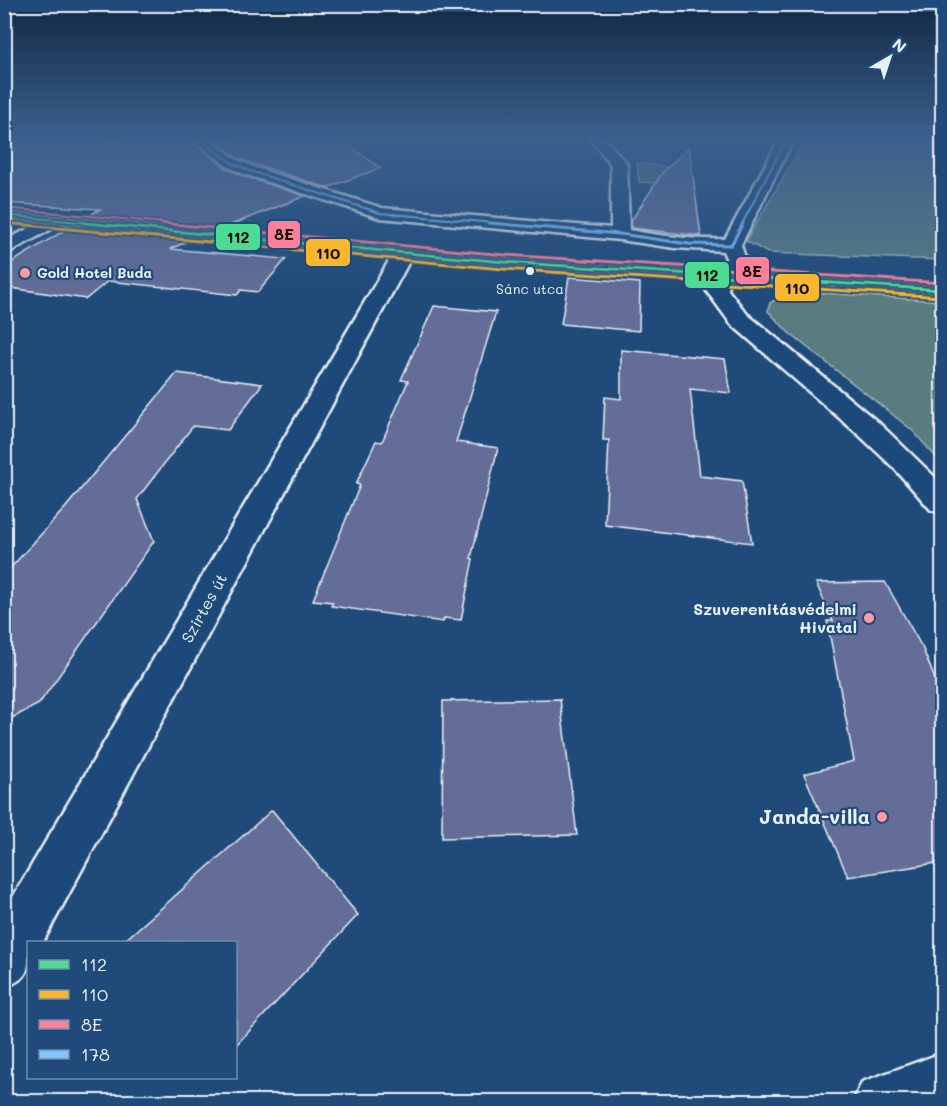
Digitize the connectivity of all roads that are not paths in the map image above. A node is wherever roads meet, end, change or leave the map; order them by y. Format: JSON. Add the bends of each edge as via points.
{"nodes":[{"id":1,"x":308,"y":192,"type":"edge"},
{"id":2,"x":619,"y":192,"type":"edge"},
{"id":3,"x":762,"y":192,"type":"edge"},
{"id":4,"x":4,"y":204,"type":"edge"},
{"id":5,"x":4,"y":215,"type":"edge"},
{"id":6,"x":53,"y":221,"type":"junction"},
{"id":7,"x":620,"y":234,"type":"junction"},
{"id":8,"x":4,"y":249,"type":"edge"},
{"id":9,"x":734,"y":253,"type":"junction"},
{"id":10,"x":403,"y":254,"type":"junction"},
{"id":11,"x":942,"y":273,"type":"edge"},
{"id":12,"x":720,"y":276,"type":"junction"},
{"id":13,"x":942,"y":290,"type":"edge"},
{"id":14,"x":942,"y":502,"type":"edge"},
{"id":15,"x":4,"y":962,"type":"edge"},
{"id":16,"x":942,"y":1082,"type":"edge"},
{"id":17,"x":882,"y":1101,"type":"edge"}],
"edges":[{"from":1,"to":7,"type":"street","via":[[380,213]]},
{"from":2,"to":7,"type":"street"},
{"from":3,"to":9,"type":"street"},
{"from":4,"to":9,"type":"main road","via":[[410,241]]},
{"from":5,"to":6,"type":"main road"},
{"from":6,"to":8,"type":"street"},
{"from":6,"to":10,"type":"main road"},
{"from":7,"to":9,"type":"street","via":[[710,245]]},
{"from":9,"to":11,"type":"main road"},
{"from":9,"to":12,"type":"street"},
{"from":10,"to":12,"type":"main road"},
{"from":10,"to":15,"type":"street","name":"Szirtes út"},
{"from":12,"to":13,"type":"main road"},
{"from":12,"to":14,"type":"street","via":[[717,290],[739,319],[876,435]]},
{"from":16,"to":17,"type":"street"}]}
